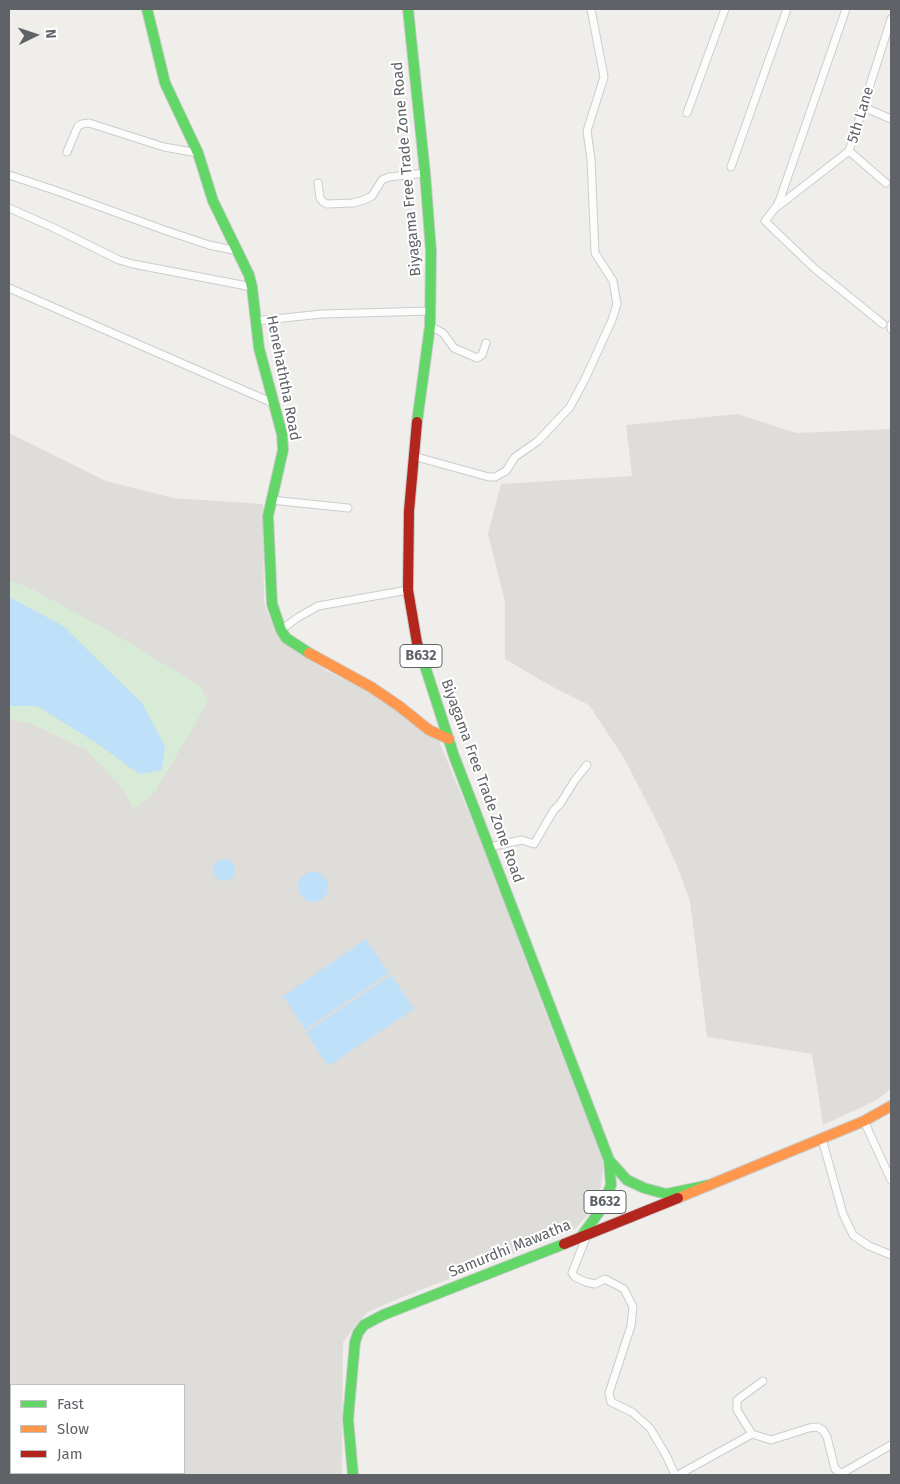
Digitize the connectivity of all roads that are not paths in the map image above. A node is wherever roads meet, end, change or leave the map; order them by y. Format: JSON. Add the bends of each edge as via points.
{"nodes":[{"id":1,"x":147,"y":9,"type":"edge"},
{"id":2,"x":408,"y":9,"type":"edge"},
{"id":3,"x":592,"y":9,"type":"edge"},
{"id":4,"x":725,"y":9,"type":"edge"},
{"id":5,"x":787,"y":9,"type":"edge"},
{"id":6,"x":846,"y":9,"type":"edge"},
{"id":7,"x":891,"y":19,"type":"edge"},
{"id":8,"x":863,"y":107,"type":"junction"},
{"id":9,"x":687,"y":113,"type":"dead end"},
{"id":10,"x":891,"y":119,"type":"edge"},
{"id":11,"x":849,"y":151,"type":"junction"},
{"id":12,"x":67,"y":152,"type":"dead end"},
{"id":13,"x":198,"y":153,"type":"junction"},
{"id":14,"x":731,"y":167,"type":"dead end"},
{"id":15,"x":425,"y":173,"type":"junction"},
{"id":16,"x":9,"y":175,"type":"edge"},
{"id":17,"x":318,"y":183,"type":"dead end"},
{"id":18,"x":886,"y":183,"type":"dead end"},
{"id":19,"x":776,"y":207,"type":"junction"},
{"id":20,"x":9,"y":208,"type":"edge"},
{"id":21,"x":238,"y":252,"type":"junction"},
{"id":22,"x":252,"y":287,"type":"junction"},
{"id":23,"x":9,"y":288,"type":"edge"},
{"id":24,"x":430,"y":311,"type":"junction"},
{"id":25,"x":255,"y":321,"type":"junction"},
{"id":26,"x":883,"y":324,"type":"dead end"},
{"id":27,"x":430,"y":326,"type":"junction"},
{"id":28,"x":891,"y":326,"type":"edge"},
{"id":29,"x":891,"y":329,"type":"edge"},
{"id":30,"x":486,"y":342,"type":"dead end"},
{"id":31,"x":273,"y":403,"type":"junction"},
{"id":32,"x":413,"y":456,"type":"junction"},
{"id":33,"x":271,"y":500,"type":"junction"},
{"id":34,"x":348,"y":508,"type":"dead end"},
{"id":35,"x":408,"y":590,"type":"junction"},
{"id":36,"x":282,"y":630,"type":"junction"},
{"id":37,"x":449,"y":739,"type":"junction"},
{"id":38,"x":587,"y":765,"type":"dead end"},
{"id":39,"x":489,"y":847,"type":"junction"},
{"id":40,"x":891,"y":1106,"type":"edge"},
{"id":41,"x":864,"y":1121,"type":"junction"},
{"id":42,"x":822,"y":1139,"type":"junction"},
{"id":43,"x":610,"y":1160,"type":"junction"},
{"id":44,"x":891,"y":1180,"type":"edge"},
{"id":45,"x":709,"y":1185,"type":"junction"},
{"id":46,"x":584,"y":1236,"type":"junction"},
{"id":47,"x":891,"y":1254,"type":"edge"},
{"id":48,"x":763,"y":1381,"type":"dead end"},
{"id":49,"x":752,"y":1434,"type":"junction"},
{"id":50,"x":891,"y":1445,"type":"edge"},
{"id":51,"x":352,"y":1475,"type":"edge"},
{"id":52,"x":676,"y":1475,"type":"edge"}],
"edges":[{"from":1,"to":13,"type":"main road","name":"Henehaththa Road","via":[[165,83]]},
{"from":2,"to":15,"type":"main road","name":"Biyagama Free Trade Zone Road","number":"B632"},
{"from":3,"to":32,"type":"street","via":[[604,77],[587,131],[595,253],[613,281],[617,304],[612,320],[570,407],[538,442],[515,456],[506,471],[489,477]]},
{"from":4,"to":9,"type":"street"},
{"from":5,"to":14,"type":"street"},
{"from":6,"to":19,"type":"street"},
{"from":7,"to":8,"type":"street","name":"5th Lane"},
{"from":8,"to":10,"type":"street"},
{"from":8,"to":11,"type":"street","name":"5th Lane"},
{"from":11,"to":18,"type":"street"},
{"from":11,"to":19,"type":"street","name":"5th Lane"},
{"from":12,"to":13,"type":"street","via":[[78,126],[89,123],[164,147]]},
{"from":13,"to":21,"type":"main road","name":"Henehaththa Road","via":[[213,201]]},
{"from":15,"to":17,"type":"street","via":[[389,177],[382,180],[372,196],[353,203],[323,202]]},
{"from":15,"to":24,"type":"main road","name":"Biyagama Free Trade Zone Road","number":"B632","via":[[431,251]]},
{"from":16,"to":21,"type":"street","via":[[167,231]]},
{"from":19,"to":26,"type":"street","via":[[765,221],[814,268]]},
{"from":20,"to":22,"type":"street","via":[[119,260]]},
{"from":21,"to":22,"type":"main road","name":"Henehaththa Road"},
{"from":22,"to":25,"type":"main road","name":"Henehaththa Road"},
{"from":23,"to":31,"type":"street"},
{"from":24,"to":25,"type":"street","via":[[322,314]]},
{"from":24,"to":27,"type":"main road","name":"Biyagama Free Trade Zone Road","number":"B632"},
{"from":25,"to":31,"type":"main road","name":"Henehaththa Road"},
{"from":27,"to":30,"type":"street","via":[[443,333],[459,351],[477,358],[482,355]]},
{"from":27,"to":32,"type":"main road","name":"Biyagama Free Trade Zone Road","number":"B632"},
{"from":28,"to":29,"type":"street"},
{"from":31,"to":33,"type":"main road","name":"Henehaththa Road","via":[[283,450]]},
{"from":32,"to":35,"type":"main road","name":"Biyagama Free Trade Zone Road","number":"B632"},
{"from":33,"to":34,"type":"street"},
{"from":33,"to":36,"type":"main road","name":"Henehaththa Road","via":[[268,516],[270,587],[272,604]]},
{"from":35,"to":36,"type":"street","via":[[318,606]]},
{"from":35,"to":37,"type":"main road","name":"Biyagama Free Trade Zone Road","number":"B632","via":[[417,643]]},
{"from":36,"to":37,"type":"main road","name":"Henehaththa Road","via":[[286,638],[305,651],[370,687],[429,730]]},
{"from":37,"to":39,"type":"main road","name":"Biyagama Free Trade Zone Road","number":"B632"},
{"from":38,"to":39,"type":"street","via":[[534,844],[522,840]]},
{"from":39,"to":43,"type":"main road","name":"Biyagama Free Trade Zone Road","number":"B632"},
{"from":40,"to":41,"type":"main road","name":"Samurdhi Mawatha"},
{"from":41,"to":42,"type":"main road","name":"Samurdhi Mawatha"},
{"from":41,"to":44,"type":"street"},
{"from":42,"to":45,"type":"main road","name":"Samurdhi Mawatha"},
{"from":42,"to":47,"type":"street","via":[[844,1214],[854,1234],[869,1246]]},
{"from":43,"to":45,"type":"main road","name":"Biyagama Free Trade Zone Road","number":"B632","via":[[627,1180],[666,1194]]},
{"from":43,"to":46,"type":"main road","name":"Biyagama Free Trade Zone Road","number":"B632","via":[[610,1185],[602,1208]]},
{"from":45,"to":46,"type":"main road","name":"Samurdhi Mawatha"},
{"from":46,"to":51,"type":"main road","name":"Samurdhi Mawatha","via":[[364,1325],[355,1342],[348,1418]]},
{"from":46,"to":52,"type":"street","via":[[572,1273],[586,1282],[595,1284],[605,1279],[624,1289],[633,1307],[632,1326],[608,1393],[611,1402],[632,1412],[650,1428]]},
{"from":48,"to":49,"type":"street","via":[[737,1400],[737,1410]]},
{"from":49,"to":50,"type":"street","via":[[771,1440],[810,1428],[823,1430],[835,1469],[840,1473]]},
{"from":49,"to":52,"type":"street"}]}
